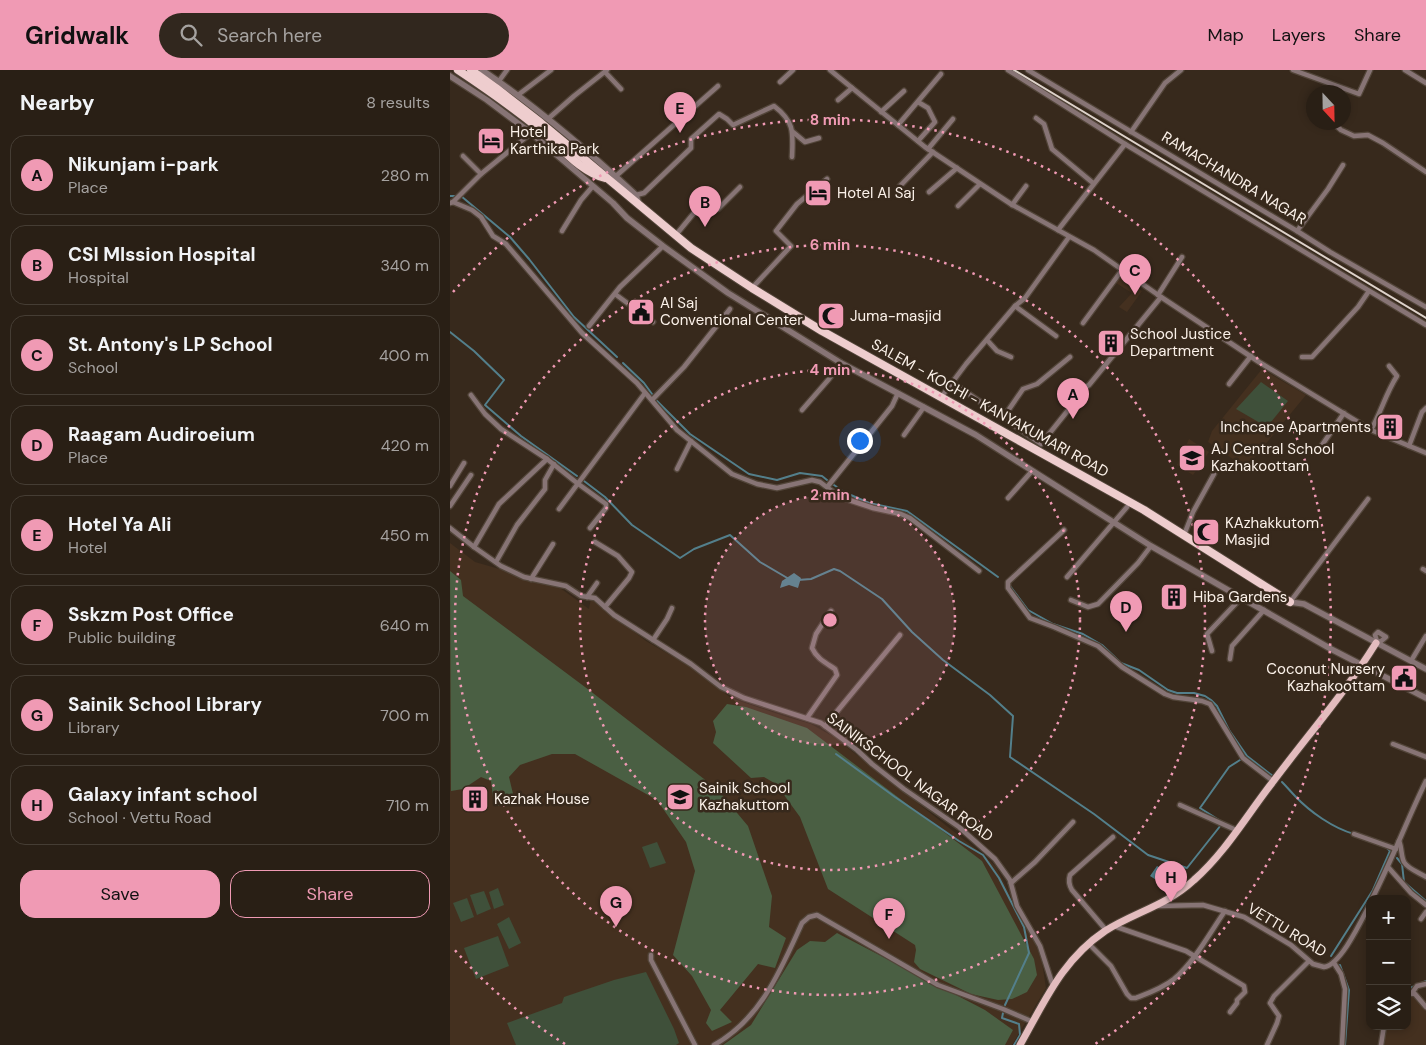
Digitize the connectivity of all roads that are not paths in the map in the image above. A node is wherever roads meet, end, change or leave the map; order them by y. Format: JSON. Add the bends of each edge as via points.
{"nodes":[{"id":1,"x":458,"y":70,"type":"edge"},
{"id":2,"x":471,"y":70,"type":"edge"},
{"id":3,"x":482,"y":70,"type":"edge"},
{"id":4,"x":507,"y":70,"type":"edge"},
{"id":5,"x":551,"y":70,"type":"edge"},
{"id":6,"x":793,"y":70,"type":"edge"},
{"id":7,"x":830,"y":70,"type":"edge"},
{"id":8,"x":1008,"y":70,"type":"edge"},
{"id":9,"x":1028,"y":70,"type":"edge"},
{"id":10,"x":1181,"y":70,"type":"edge"},
{"id":11,"x":1293,"y":70,"type":"edge"},
{"id":12,"x":1370,"y":70,"type":"edge"},
{"id":13,"x":1404,"y":70,"type":"edge"},
{"id":14,"x":606,"y":71,"type":"edge"},
{"id":15,"x":941,"y":74,"type":"dead end"},
{"id":16,"x":450,"y":76,"type":"edge"},
{"id":17,"x":498,"y":81,"type":"junction"},
{"id":18,"x":780,"y":82,"type":"dead end"},
{"id":19,"x":1426,"y":83,"type":"edge"},
{"id":20,"x":718,"y":86,"type":"dead end"},
{"id":21,"x":852,"y":88,"type":"junction"},
{"id":22,"x":620,"y":89,"type":"dead end"},
{"id":23,"x":904,"y":91,"type":"dead end"},
{"id":24,"x":518,"y":95,"type":"junction"},
{"id":25,"x":838,"y":100,"type":"dead end"},
{"id":26,"x":918,"y":102,"type":"junction"},
{"id":27,"x":881,"y":112,"type":"junction"},
{"id":28,"x":548,"y":118,"type":"junction"},
{"id":29,"x":1036,"y":118,"type":"dead end"},
{"id":30,"x":953,"y":119,"type":"dead end"},
{"id":31,"x":898,"y":125,"type":"junction"},
{"id":32,"x":1341,"y":130,"type":"edge"},
{"id":33,"x":794,"y":132,"type":"junction"},
{"id":34,"x":1131,"y":132,"type":"junction"},
{"id":35,"x":532,"y":133,"type":"junction"},
{"id":36,"x":819,"y":138,"type":"dead end"},
{"id":37,"x":918,"y":141,"type":"junction"},
{"id":38,"x":1125,"y":144,"type":"junction"},
{"id":39,"x":930,"y":151,"type":"junction"},
{"id":40,"x":463,"y":156,"type":"dead end"},
{"id":41,"x":792,"y":157,"type":"dead end"},
{"id":42,"x":1343,"y":165,"type":"dead end"},
{"id":43,"x":957,"y":168,"type":"junction"},
{"id":44,"x":1426,"y":172,"type":"edge"},
{"id":45,"x":481,"y":174,"type":"junction"},
{"id":46,"x":613,"y":178,"type":"junction"},
{"id":47,"x":827,"y":179,"type":"dead end"},
{"id":48,"x":1093,"y":183,"type":"junction"},
{"id":49,"x":980,"y":184,"type":"junction"},
{"id":50,"x":593,"y":186,"type":"junction"},
{"id":51,"x":900,"y":186,"type":"dead end"},
{"id":52,"x":1026,"y":186,"type":"dead end"},
{"id":53,"x":740,"y":187,"type":"dead end"},
{"id":54,"x":929,"y":192,"type":"dead end"},
{"id":55,"x":636,"y":195,"type":"junction"},
{"id":56,"x":452,"y":203,"type":"edge"},
{"id":57,"x":640,"y":205,"type":"junction"},
{"id":58,"x":1012,"y":205,"type":"junction"},
{"id":59,"x":958,"y":206,"type":"dead end"},
{"id":60,"x":1058,"y":230,"type":"junction"},
{"id":61,"x":562,"y":231,"type":"dead end"},
{"id":62,"x":1297,"y":231,"type":"junction"},
{"id":63,"x":675,"y":236,"type":"junction"},
{"id":64,"x":1070,"y":237,"type":"junction"},
{"id":65,"x":663,"y":246,"type":"junction"},
{"id":66,"x":1182,"y":257,"type":"dead end"},
{"id":67,"x":1122,"y":270,"type":"junction"},
{"id":68,"x":752,"y":288,"type":"junction"},
{"id":69,"x":1369,"y":291,"type":"junction"},
{"id":70,"x":615,"y":294,"type":"junction"},
{"id":71,"x":1160,"y":296,"type":"junction"},
{"id":72,"x":1016,"y":306,"type":"junction"},
{"id":73,"x":1426,"y":308,"type":"edge"},
{"id":74,"x":730,"y":309,"type":"dead end"},
{"id":75,"x":653,"y":322,"type":"dead end"},
{"id":76,"x":1083,"y":323,"type":"dead end"},
{"id":77,"x":589,"y":326,"type":"dead end"},
{"id":78,"x":1426,"y":326,"type":"edge"},
{"id":79,"x":1056,"y":336,"type":"dead end"},
{"id":80,"x":987,"y":340,"type":"junction"},
{"id":81,"x":1251,"y":356,"type":"junction"},
{"id":82,"x":1010,"y":357,"type":"dead end"},
{"id":83,"x":1070,"y":357,"type":"dead end"},
{"id":84,"x":1302,"y":357,"type":"dead end"},
{"id":85,"x":841,"y":363,"type":"junction"},
{"id":86,"x":1389,"y":366,"type":"dead end"},
{"id":87,"x":953,"y":383,"type":"junction"},
{"id":88,"x":1229,"y":384,"type":"dead end"},
{"id":89,"x":645,"y":393,"type":"junction"},
{"id":90,"x":898,"y":393,"type":"junction"},
{"id":91,"x":471,"y":395,"type":"dead end"},
{"id":92,"x":1073,"y":395,"type":"dead end"},
{"id":93,"x":942,"y":396,"type":"junction"},
{"id":94,"x":652,"y":400,"type":"junction"},
{"id":95,"x":924,"y":407,"type":"junction"},
{"id":96,"x":1426,"y":408,"type":"edge"},
{"id":97,"x":1069,"y":409,"type":"dead end"},
{"id":98,"x":802,"y":410,"type":"dead end"},
{"id":99,"x":1344,"y":413,"type":"junction"},
{"id":100,"x":1003,"y":418,"type":"junction"},
{"id":101,"x":1372,"y":430,"type":"junction"},
{"id":102,"x":904,"y":435,"type":"dead end"},
{"id":103,"x":691,"y":441,"type":"junction"},
{"id":104,"x":1409,"y":446,"type":"junction"},
{"id":105,"x":1320,"y":448,"type":"dead end"},
{"id":106,"x":1426,"y":453,"type":"edge"},
{"id":107,"x":547,"y":459,"type":"junction"},
{"id":108,"x":464,"y":463,"type":"dead end"},
{"id":109,"x":554,"y":464,"type":"junction"},
{"id":110,"x":678,"y":470,"type":"dead end"},
{"id":111,"x":1032,"y":471,"type":"junction"},
{"id":112,"x":1214,"y":474,"type":"dead end"},
{"id":113,"x":470,"y":475,"type":"dead end"},
{"id":114,"x":577,"y":483,"type":"junction"},
{"id":115,"x":450,"y":486,"type":"edge"},
{"id":116,"x":828,"y":486,"type":"junction"},
{"id":117,"x":1008,"y":498,"type":"dead end"},
{"id":118,"x":1368,"y":499,"type":"dead end"},
{"id":119,"x":450,"y":506,"type":"edge"},
{"id":120,"x":1128,"y":508,"type":"dead end"},
{"id":121,"x":559,"y":509,"type":"dead end"},
{"id":122,"x":1114,"y":522,"type":"junction"},
{"id":123,"x":450,"y":528,"type":"edge"},
{"id":124,"x":590,"y":528,"type":"dead end"},
{"id":125,"x":1064,"y":530,"type":"dead end"},
{"id":126,"x":1184,"y":536,"type":"junction"},
{"id":127,"x":595,"y":542,"type":"dead end"},
{"id":128,"x":553,"y":544,"type":"dead end"},
{"id":129,"x":1152,"y":546,"type":"junction"},
{"id":130,"x":474,"y":547,"type":"junction"},
{"id":131,"x":496,"y":562,"type":"junction"},
{"id":132,"x":979,"y":571,"type":"dead end"},
{"id":133,"x":1067,"y":577,"type":"dead end"},
{"id":134,"x":531,"y":579,"type":"junction"},
{"id":135,"x":597,"y":583,"type":"dead end"},
{"id":136,"x":587,"y":597,"type":"junction"},
{"id":137,"x":1242,"y":597,"type":"junction"},
{"id":138,"x":1071,"y":600,"type":"dead end"},
{"id":139,"x":1290,"y":602,"type":"junction"},
{"id":140,"x":605,"y":608,"type":"junction"},
{"id":141,"x":672,"y":608,"type":"dead end"},
{"id":142,"x":1264,"y":610,"type":"junction"},
{"id":143,"x":831,"y":611,"type":"dead end"},
{"id":144,"x":900,"y":635,"type":"dead end"},
{"id":145,"x":1426,"y":636,"type":"edge"},
{"id":146,"x":653,"y":640,"type":"junction"},
{"id":147,"x":1376,"y":642,"type":"junction"},
{"id":148,"x":1212,"y":651,"type":"dead end"},
{"id":149,"x":1230,"y":659,"type":"dead end"},
{"id":150,"x":1411,"y":661,"type":"junction"},
{"id":151,"x":1362,"y":665,"type":"junction"},
{"id":152,"x":1426,"y":669,"type":"edge"},
{"id":153,"x":1426,"y":698,"type":"edge"},
{"id":154,"x":807,"y":718,"type":"junction"},
{"id":155,"x":825,"y":726,"type":"junction"},
{"id":156,"x":1393,"y":744,"type":"dead end"},
{"id":157,"x":1426,"y":757,"type":"edge"},
{"id":158,"x":1273,"y":781,"type":"junction"},
{"id":159,"x":1426,"y":781,"type":"edge"},
{"id":160,"x":1180,"y":805,"type":"dead end"},
{"id":161,"x":1073,"y":822,"type":"dead end"},
{"id":162,"x":1236,"y":830,"type":"junction"},
{"id":163,"x":1354,"y":834,"type":"dead end"},
{"id":164,"x":1113,"y":837,"type":"dead end"},
{"id":165,"x":1398,"y":841,"type":"junction"},
{"id":166,"x":1396,"y":849,"type":"junction"},
{"id":167,"x":1388,"y":867,"type":"junction"},
{"id":168,"x":1426,"y":877,"type":"edge"},
{"id":169,"x":1011,"y":883,"type":"junction"},
{"id":170,"x":1374,"y":895,"type":"edge"},
{"id":171,"x":1426,"y":905,"type":"edge"},
{"id":172,"x":1158,"y":906,"type":"junction"},
{"id":173,"x":1225,"y":911,"type":"junction"},
{"id":174,"x":1426,"y":912,"type":"edge"},
{"id":175,"x":1366,"y":913,"type":"edge"},
{"id":176,"x":1421,"y":919,"type":"dead end"},
{"id":177,"x":1114,"y":926,"type":"junction"},
{"id":178,"x":1106,"y":930,"type":"junction"},
{"id":179,"x":1088,"y":943,"type":"junction"},
{"id":180,"x":652,"y":955,"type":"dead end"},
{"id":181,"x":1195,"y":955,"type":"junction"},
{"id":182,"x":1309,"y":961,"type":"junction"},
{"id":183,"x":1334,"y":963,"type":"junction"},
{"id":184,"x":1426,"y":984,"type":"edge"},
{"id":185,"x":1053,"y":986,"type":"junction"},
{"id":186,"x":1411,"y":991,"type":"edge"},
{"id":187,"x":1411,"y":993,"type":"edge"},
{"id":188,"x":1426,"y":1006,"type":"edge"},
{"id":189,"x":1230,"y":1012,"type":"dead end"},
{"id":190,"x":1033,"y":1022,"type":"junction"},
{"id":191,"x":1383,"y":1030,"type":"edge"},
{"id":192,"x":695,"y":1045,"type":"edge"},
{"id":193,"x":714,"y":1045,"type":"edge"},
{"id":194,"x":1020,"y":1045,"type":"edge"},
{"id":195,"x":1267,"y":1045,"type":"edge"},
{"id":196,"x":1342,"y":1045,"type":"edge"},
{"id":197,"x":1381,"y":1045,"type":"edge"}],
"edges":[{"from":1,"to":46,"type":"highway","name":"SALEM - KOCHI - KANYAKUMARI ROAD","via":[[493,93],[592,174]]},
{"from":2,"to":46,"type":"highway","name":"SALEM - KOCHI - KANYAKUMARI ROAD","via":[[595,168]]},
{"from":3,"to":17,"type":"street"},
{"from":4,"to":17,"type":"street"},
{"from":5,"to":24,"type":"street"},
{"from":6,"to":18,"type":"street"},
{"from":7,"to":21,"type":"street"},
{"from":8,"to":38,"type":"street"},
{"from":9,"to":34,"type":"street","name":"RAMACHANDRA NAGAR"},
{"from":10,"to":34,"type":"street","via":[[1166,84]]},
{"from":11,"to":12,"type":"street","via":[[1359,94]]},
{"from":13,"to":19,"type":"street"},
{"from":14,"to":22,"type":"street"},
{"from":14,"to":28,"type":"street"},
{"from":15,"to":26,"type":"street"},
{"from":16,"to":35,"type":"street"},
{"from":17,"to":24,"type":"street"},
{"from":20,"to":46,"type":"street"},
{"from":21,"to":25,"type":"street"},
{"from":21,"to":27,"type":"street"},
{"from":23,"to":27,"type":"street"},
{"from":24,"to":28,"type":"street"},
{"from":26,"to":31,"type":"street"},
{"from":26,"to":37,"type":"street","via":[[928,108],[935,122]]},
{"from":27,"to":31,"type":"street"},
{"from":28,"to":46,"type":"street"},
{"from":29,"to":48,"type":"street","via":[[1044,124],[1052,149]]},
{"from":30,"to":39,"type":"street"},
{"from":31,"to":37,"type":"street"},
{"from":32,"to":44,"type":"street","via":[[1354,136],[1368,135]]},
{"from":33,"to":36,"type":"street","via":[[805,142]]},
{"from":33,"to":41,"type":"street"},
{"from":33,"to":55,"type":"street","via":[[774,106],[733,125],[719,114],[691,139],[691,148],[644,193]]},
{"from":34,"to":62,"type":"street","name":"RAMACHANDRA NAGAR"},
{"from":35,"to":45,"type":"street"},
{"from":35,"to":50,"type":"street"},
{"from":37,"to":39,"type":"street"},
{"from":38,"to":48,"type":"street"},
{"from":38,"to":69,"type":"street"},
{"from":39,"to":43,"type":"street"},
{"from":39,"to":51,"type":"street"},
{"from":40,"to":45,"type":"street"},
{"from":42,"to":62,"type":"street"},
{"from":43,"to":49,"type":"street"},
{"from":43,"to":54,"type":"street"},
{"from":45,"to":56,"type":"street"},
{"from":46,"to":55,"type":"street"},
{"from":46,"to":57,"type":"highway","name":"SALEM - KOCHI - KANYAKUMARI ROAD"},
{"from":47,"to":68,"type":"street","via":[[797,204],[776,231],[791,246]]},
{"from":48,"to":60,"type":"street"},
{"from":49,"to":58,"type":"street"},
{"from":49,"to":59,"type":"street"},
{"from":50,"to":61,"type":"street"},
{"from":50,"to":65,"type":"street"},
{"from":52,"to":58,"type":"street"},
{"from":53,"to":63,"type":"street","via":[[718,209],[704,202]]},
{"from":55,"to":57,"type":"street"},
{"from":56,"to":89,"type":"street","via":[[481,217],[493,236],[506,244],[582,333]]},
{"from":57,"to":63,"type":"highway","name":"SALEM - KOCHI - KANYAKUMARI ROAD"},
{"from":58,"to":60,"type":"street"},
{"from":60,"to":64,"type":"street"},
{"from":62,"to":73,"type":"street","name":"RAMACHANDRA NAGAR"},
{"from":63,"to":68,"type":"highway","name":"SALEM - KOCHI - KANYAKUMARI ROAD"},
{"from":64,"to":67,"type":"street"},
{"from":64,"to":72,"type":"street"},
{"from":65,"to":70,"type":"street"},
{"from":65,"to":85,"type":"street","via":[[728,293]]},
{"from":66,"to":71,"type":"street"},
{"from":67,"to":71,"type":"street"},
{"from":67,"to":76,"type":"street"},
{"from":68,"to":93,"type":"highway","name":"SALEM - KOCHI - KANYAKUMARI ROAD","via":[[822,331]]},
{"from":69,"to":78,"type":"street"},
{"from":69,"to":84,"type":"street","via":[[1312,358]]},
{"from":70,"to":75,"type":"street"},
{"from":70,"to":77,"type":"street"},
{"from":71,"to":81,"type":"street"},
{"from":71,"to":92,"type":"street","via":[[1089,385]]},
{"from":72,"to":79,"type":"street"},
{"from":72,"to":80,"type":"street"},
{"from":74,"to":94,"type":"street"},
{"from":80,"to":82,"type":"street","via":[[997,351]]},
{"from":80,"to":87,"type":"street"},
{"from":81,"to":88,"type":"street"},
{"from":81,"to":99,"type":"street"},
{"from":83,"to":100,"type":"street","via":[[1037,384],[1022,389]]},
{"from":85,"to":90,"type":"street"},
{"from":85,"to":98,"type":"street"},
{"from":86,"to":101,"type":"street","via":[[1397,376]]},
{"from":87,"to":93,"type":"street"},
{"from":87,"to":100,"type":"street"},
{"from":89,"to":94,"type":"street"},
{"from":89,"to":114,"type":"street"},
{"from":90,"to":95,"type":"street"},
{"from":90,"to":116,"type":"street","via":[[892,406]]},
{"from":91,"to":107,"type":"street","via":[[500,429]]},
{"from":93,"to":126,"type":"highway","name":"SALEM - KOCHI - KANYAKUMARI ROAD"},
{"from":94,"to":103,"type":"street"},
{"from":95,"to":102,"type":"street"},
{"from":95,"to":111,"type":"street"},
{"from":96,"to":104,"type":"street"},
{"from":97,"to":100,"type":"street","via":[[1041,444]]},
{"from":99,"to":101,"type":"street"},
{"from":99,"to":105,"type":"street"},
{"from":101,"to":104,"type":"street"},
{"from":103,"to":110,"type":"street"},
{"from":103,"to":116,"type":"street","via":[[732,474],[745,480],[777,488],[812,480]]},
{"from":104,"to":106,"type":"street"},
{"from":107,"to":109,"type":"street"},
{"from":107,"to":130,"type":"street","via":[[499,504]]},
{"from":108,"to":115,"type":"street"},
{"from":109,"to":114,"type":"street"},
{"from":109,"to":131,"type":"street","via":[[544,480],[545,489],[517,525]]},
{"from":111,"to":117,"type":"street"},
{"from":111,"to":122,"type":"street"},
{"from":112,"to":126,"type":"street"},
{"from":113,"to":119,"type":"street"},
{"from":114,"to":121,"type":"street"},
{"from":114,"to":124,"type":"street","via":[[607,506]]},
{"from":116,"to":132,"type":"street","via":[[840,497],[910,518]]},
{"from":118,"to":139,"type":"street"},
{"from":120,"to":122,"type":"street"},
{"from":122,"to":129,"type":"street"},
{"from":122,"to":133,"type":"street"},
{"from":123,"to":130,"type":"street","name":"SAINIKSCHOOL NAGAR ROAD"},
{"from":125,"to":158,"type":"street","via":[[1008,582],[1008,588],[1021,608],[1037,622],[1098,646],[1122,667],[1165,694],[1210,704],[1243,758]]},
{"from":126,"to":139,"type":"highway","name":"SALEM - KOCHI - KANYAKUMARI ROAD"},
{"from":127,"to":140,"type":"street","via":[[618,556],[632,572]]},
{"from":128,"to":134,"type":"street"},
{"from":129,"to":137,"type":"street"},
{"from":129,"to":138,"type":"street","via":[[1098,604],[1088,607]]},
{"from":130,"to":131,"type":"street","name":"SAINIKSCHOOL NAGAR ROAD"},
{"from":131,"to":134,"type":"street","name":"SAINIKSCHOOL NAGAR ROAD"},
{"from":134,"to":136,"type":"street","name":"SAINIKSCHOOL NAGAR ROAD","via":[[566,586]]},
{"from":135,"to":136,"type":"street"},
{"from":136,"to":140,"type":"street","name":"SAINIKSCHOOL NAGAR ROAD","via":[[595,598]]},
{"from":137,"to":142,"type":"street"},
{"from":137,"to":148,"type":"street","via":[[1207,634]]},
{"from":139,"to":147,"type":"street","via":[[1304,604]]},
{"from":140,"to":146,"type":"street","name":"SAINIKSCHOOL NAGAR ROAD"},
{"from":141,"to":146,"type":"street"},
{"from":142,"to":149,"type":"street","via":[[1232,646]]},
{"from":142,"to":151,"type":"street"},
{"from":143,"to":154,"type":"street","via":[[816,634],[812,648],[821,660],[835,669],[837,675]]},
{"from":144,"to":155,"type":"street"},
{"from":145,"to":150,"type":"street"},
{"from":146,"to":154,"type":"street","name":"SAINIKSCHOOL NAGAR ROAD","via":[[722,687],[744,698]]},
{"from":147,"to":150,"type":"street"},
{"from":147,"to":151,"type":"main road"},
{"from":150,"to":152,"type":"street"},
{"from":151,"to":153,"type":"street"},
{"from":151,"to":158,"type":"main road"},
{"from":154,"to":155,"type":"street","name":"SAINIKSCHOOL NAGAR ROAD"},
{"from":155,"to":169,"type":"street","name":"SAINIKSCHOOL NAGAR ROAD","via":[[904,789],[959,827],[995,859]]},
{"from":156,"to":157,"type":"street"},
{"from":158,"to":162,"type":"main road"},
{"from":159,"to":165,"type":"street"},
{"from":160,"to":162,"type":"street"},
{"from":161,"to":169,"type":"street"},
{"from":162,"to":172,"type":"main road","via":[[1210,865]]},
{"from":163,"to":166,"type":"street"},
{"from":164,"to":178,"type":"street","via":[[1068,880],[1072,890]]},
{"from":165,"to":166,"type":"street"},
{"from":165,"to":168,"type":"street","via":[[1407,866]]},
{"from":166,"to":167,"type":"street"},
{"from":167,"to":170,"type":"street"},
{"from":167,"to":171,"type":"street"},
{"from":169,"to":185,"type":"street","name":"SAINIKSCHOOL NAGAR ROAD","via":[[1016,906],[1040,946]]},
{"from":172,"to":173,"type":"street","name":"VETTU ROAD","via":[[1203,905]]},
{"from":172,"to":177,"type":"main road"},
{"from":173,"to":181,"type":"street"},
{"from":173,"to":182,"type":"street","name":"VETTU ROAD","via":[[1244,917],[1291,944]]},
{"from":174,"to":176,"type":"street"},
{"from":175,"to":183,"type":"street","name":"VETTU ROAD"},
{"from":177,"to":178,"type":"main road"},
{"from":177,"to":181,"type":"street"},
{"from":178,"to":179,"type":"main road"},
{"from":179,"to":181,"type":"street","via":[[1111,966],[1131,998],[1163,986]]},
{"from":179,"to":185,"type":"main road","via":[[1075,955]]},
{"from":180,"to":192,"type":"street","via":[[651,960]]},
{"from":181,"to":189,"type":"street","via":[[1244,986],[1245,992]]},
{"from":182,"to":183,"type":"street","name":"VETTU ROAD","via":[[1324,967]]},
{"from":182,"to":195,"type":"street","via":[[1270,1002],[1279,1016]]},
{"from":183,"to":196,"type":"street","via":[[1345,989]]},
{"from":184,"to":186,"type":"street"},
{"from":185,"to":190,"type":"main road"},
{"from":187,"to":188,"type":"street"},
{"from":190,"to":193,"type":"street","via":[[938,985],[817,915],[802,923],[776,980],[748,1018]]},
{"from":190,"to":194,"type":"main road"},
{"from":191,"to":197,"type":"street"}]}
